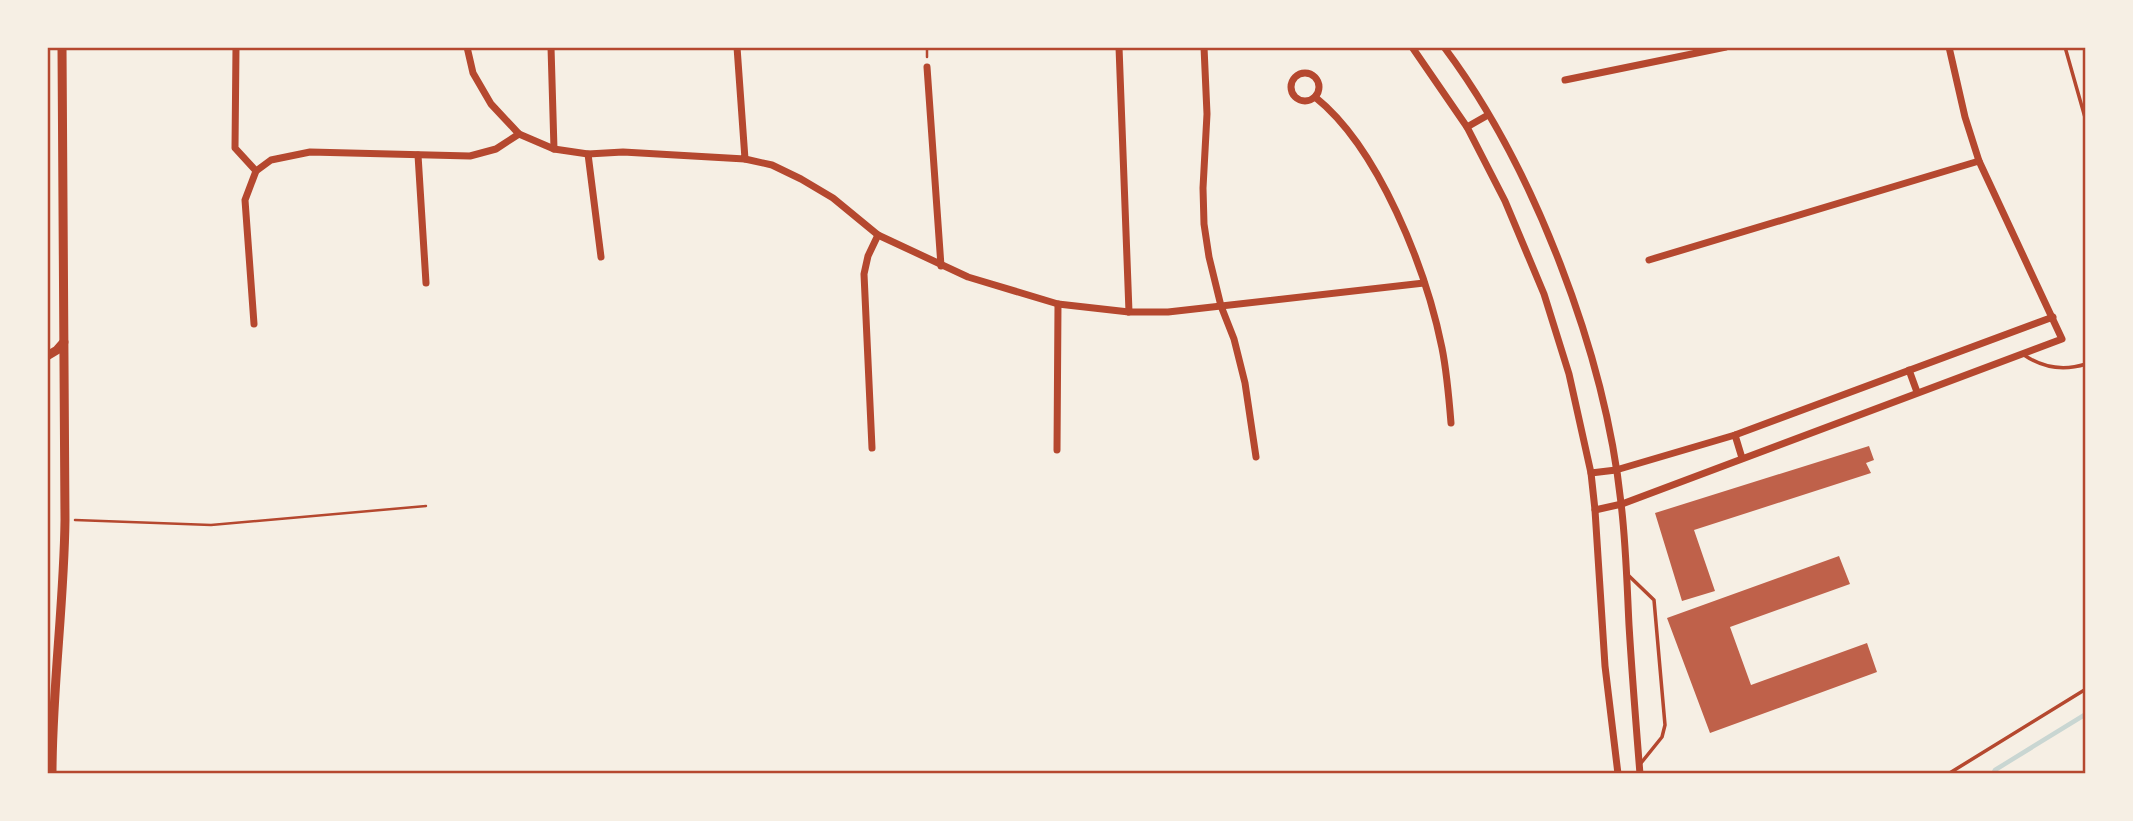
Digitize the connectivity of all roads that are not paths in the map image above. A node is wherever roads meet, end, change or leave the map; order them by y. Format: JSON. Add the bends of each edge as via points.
{"nodes":[{"id":1,"x":62,"y":47,"type":"edge"},
{"id":2,"x":236,"y":47,"type":"edge"},
{"id":3,"x":467,"y":47,"type":"edge"},
{"id":4,"x":551,"y":47,"type":"edge"},
{"id":5,"x":737,"y":47,"type":"edge"},
{"id":6,"x":1119,"y":47,"type":"edge"},
{"id":7,"x":1204,"y":47,"type":"edge"},
{"id":8,"x":1412,"y":47,"type":"edge"},
{"id":9,"x":1444,"y":47,"type":"edge"},
{"id":10,"x":1726,"y":47,"type":"edge"},
{"id":11,"x":1949,"y":47,"type":"edge"},
{"id":12,"x":2065,"y":47,"type":"edge"},
{"id":13,"x":927,"y":67,"type":"dead end"},
{"id":14,"x":1565,"y":80,"type":"dead end"},
{"id":15,"x":1315,"y":97,"type":"junction"},
{"id":16,"x":1488,"y":115,"type":"junction"},
{"id":17,"x":2086,"y":121,"type":"edge"},
{"id":18,"x":1467,"y":127,"type":"junction"},
{"id":19,"x":519,"y":134,"type":"junction"},
{"id":20,"x":554,"y":149,"type":"junction"},
{"id":21,"x":588,"y":154,"type":"junction"},
{"id":22,"x":418,"y":155,"type":"junction"},
{"id":23,"x":745,"y":159,"type":"junction"},
{"id":24,"x":1979,"y":161,"type":"junction"},
{"id":25,"x":256,"y":171,"type":"junction"},
{"id":26,"x":878,"y":235,"type":"junction"},
{"id":27,"x":601,"y":257,"type":"dead end"},
{"id":28,"x":1649,"y":260,"type":"dead end"},
{"id":29,"x":941,"y":265,"type":"junction"},
{"id":30,"x":426,"y":283,"type":"dead end"},
{"id":31,"x":1424,"y":283,"type":"junction"},
{"id":32,"x":1058,"y":304,"type":"junction"},
{"id":33,"x":1221,"y":306,"type":"junction"},
{"id":34,"x":1129,"y":312,"type":"junction"},
{"id":35,"x":2053,"y":317,"type":"junction"},
{"id":36,"x":254,"y":324,"type":"dead end"},
{"id":37,"x":65,"y":342,"type":"junction"},
{"id":38,"x":2022,"y":354,"type":"junction"},
{"id":39,"x":47,"y":356,"type":"edge"},
{"id":40,"x":2086,"y":364,"type":"edge"},
{"id":41,"x":1909,"y":370,"type":"junction"},
{"id":42,"x":1917,"y":392,"type":"junction"},
{"id":43,"x":1451,"y":423,"type":"dead end"},
{"id":44,"x":1735,"y":435,"type":"junction"},
{"id":45,"x":872,"y":448,"type":"dead end"},
{"id":46,"x":1057,"y":450,"type":"dead end"},
{"id":47,"x":1256,"y":457,"type":"dead end"},
{"id":48,"x":1742,"y":458,"type":"junction"},
{"id":49,"x":1616,"y":470,"type":"junction"},
{"id":50,"x":1591,"y":473,"type":"junction"},
{"id":51,"x":1622,"y":504,"type":"junction"},
{"id":52,"x":1595,"y":510,"type":"junction"},
{"id":53,"x":1626,"y":573,"type":"junction"},
{"id":54,"x":2086,"y":689,"type":"edge"},
{"id":55,"x":1640,"y":765,"type":"junction"},
{"id":56,"x":52,"y":774,"type":"edge"},
{"id":57,"x":1618,"y":774,"type":"edge"},
{"id":58,"x":1640,"y":774,"type":"edge"},
{"id":59,"x":1948,"y":774,"type":"edge"}],
"edges":[{"from":1,"to":37,"type":"street"},
{"from":2,"to":25,"type":"street","via":[[235,148]]},
{"from":3,"to":19,"type":"street","via":[[472,73],[491,104]]},
{"from":4,"to":20,"type":"street"},
{"from":5,"to":23,"type":"street"},
{"from":6,"to":34,"type":"street"},
{"from":7,"to":33,"type":"street","via":[[1204,224]]},
{"from":8,"to":18,"type":"street"},
{"from":9,"to":16,"type":"street"},
{"from":10,"to":14,"type":"street"},
{"from":11,"to":24,"type":"street"},
{"from":12,"to":17,"type":"lane"},
{"from":13,"to":29,"type":"street"},
{"from":15,"to":15,"type":"street","via":[[1319,86],[1315,77],[1305,72],[1295,76],[1290,86],[1294,97],[1305,101]]},
{"from":15,"to":31,"type":"street","via":[[1331,109],[1374,170]]},
{"from":16,"to":18,"type":"street"},
{"from":16,"to":49,"type":"street","via":[[1535,206],[1569,286],[1594,369]]},
{"from":18,"to":50,"type":"street","via":[[1505,201],[1544,294],[1569,374]]},
{"from":19,"to":20,"type":"street"},
{"from":19,"to":22,"type":"street","via":[[496,149],[470,156]]},
{"from":20,"to":21,"type":"street"},
{"from":21,"to":23,"type":"street"},
{"from":21,"to":27,"type":"street"},
{"from":22,"to":25,"type":"street","via":[[310,152],[271,160]]},
{"from":22,"to":30,"type":"street"},
{"from":23,"to":26,"type":"street","via":[[802,179]]},
{"from":24,"to":28,"type":"street"},
{"from":24,"to":35,"type":"street"},
{"from":25,"to":36,"type":"street","via":[[245,200]]},
{"from":26,"to":29,"type":"street"},
{"from":26,"to":45,"type":"street","via":[[863,274]]},
{"from":29,"to":32,"type":"street"},
{"from":31,"to":33,"type":"street"},
{"from":31,"to":43,"type":"street","via":[[1443,350]]},
{"from":32,"to":34,"type":"street"},
{"from":32,"to":46,"type":"street"},
{"from":33,"to":34,"type":"street"},
{"from":33,"to":47,"type":"street","via":[[1242,372]]},
{"from":35,"to":38,"type":"street","via":[[2062,338]]},
{"from":35,"to":41,"type":"street"},
{"from":37,"to":39,"type":"street"},
{"from":37,"to":56,"type":"street","via":[[64,572]]},
{"from":38,"to":40,"type":"lane","via":[[2049,367]]},
{"from":38,"to":42,"type":"street"},
{"from":41,"to":42,"type":"street"},
{"from":41,"to":44,"type":"street"},
{"from":42,"to":48,"type":"street"},
{"from":44,"to":48,"type":"street"},
{"from":44,"to":49,"type":"street"},
{"from":48,"to":51,"type":"street"},
{"from":49,"to":50,"type":"street"},
{"from":49,"to":51,"type":"street"},
{"from":50,"to":52,"type":"street"},
{"from":51,"to":52,"type":"street"},
{"from":51,"to":53,"type":"street"},
{"from":52,"to":57,"type":"street","via":[[1605,666]]},
{"from":53,"to":55,"type":"street"},
{"from":53,"to":55,"type":"lane","via":[[1654,600],[1665,725],[1662,737]]},
{"from":54,"to":59,"type":"lane"},
{"from":55,"to":58,"type":"street"}]}
